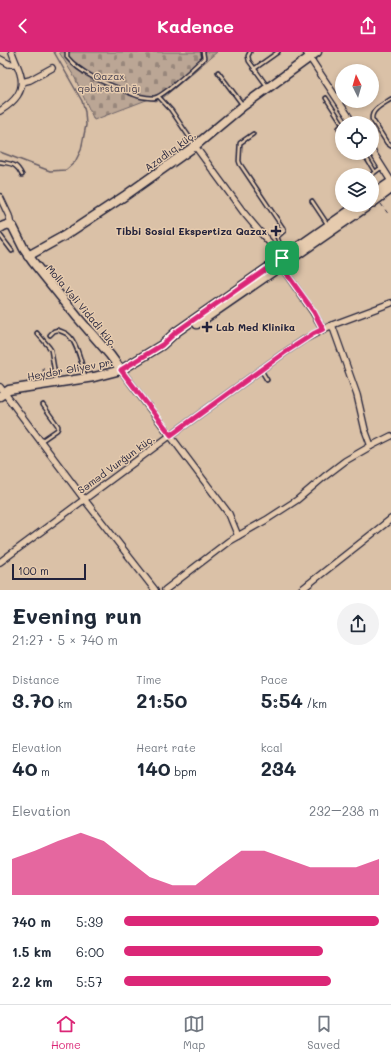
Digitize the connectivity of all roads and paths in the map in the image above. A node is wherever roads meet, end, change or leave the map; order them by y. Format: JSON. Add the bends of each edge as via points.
{"nodes":[{"id":1,"x":12,"y":52,"type":"edge"},
{"id":2,"x":67,"y":52,"type":"edge"},
{"id":3,"x":202,"y":52,"type":"edge"},
{"id":4,"x":250,"y":52,"type":"edge"},
{"id":5,"x":278,"y":52,"type":"edge"},
{"id":6,"x":317,"y":52,"type":"edge"},
{"id":7,"x":308,"y":55,"type":"edge"},
{"id":8,"x":0,"y":59,"type":"edge"},
{"id":9,"x":16,"y":64,"type":"junction"},
{"id":10,"x":52,"y":68,"type":"dead end"},
{"id":11,"x":254,"y":69,"type":"junction"},
{"id":12,"x":218,"y":72,"type":"dead end"},
{"id":13,"x":22,"y":82,"type":"junction"},
{"id":14,"x":268,"y":88,"type":"junction"},
{"id":15,"x":158,"y":96,"type":"junction"},
{"id":16,"x":335,"y":96,"type":"edge"},
{"id":17,"x":326,"y":98,"type":"dead end"},
{"id":18,"x":391,"y":99,"type":"edge"},
{"id":19,"x":243,"y":106,"type":"junction"},
{"id":20,"x":338,"y":108,"type":"edge"},
{"id":21,"x":334,"y":110,"type":"junction"},
{"id":22,"x":0,"y":111,"type":"edge"},
{"id":23,"x":337,"y":116,"type":"edge"},
{"id":24,"x":253,"y":134,"type":"dead end"},
{"id":25,"x":195,"y":146,"type":"junction"},
{"id":26,"x":391,"y":146,"type":"edge"},
{"id":27,"x":377,"y":160,"type":"edge"},
{"id":28,"x":0,"y":162,"type":"edge"},
{"id":29,"x":382,"y":167,"type":"junction"},
{"id":30,"x":379,"y":169,"type":"edge"},
{"id":31,"x":22,"y":175,"type":"dead end"},
{"id":32,"x":391,"y":181,"type":"edge"},
{"id":33,"x":391,"y":189,"type":"edge"},
{"id":34,"x":379,"y":194,"type":"edge"},
{"id":35,"x":379,"y":196,"type":"edge"},
{"id":36,"x":0,"y":197,"type":"edge"},
{"id":37,"x":312,"y":201,"type":"dead end"},
{"id":38,"x":379,"y":205,"type":"edge"},
{"id":39,"x":348,"y":212,"type":"edge"},
{"id":40,"x":358,"y":212,"type":"edge"},
{"id":41,"x":388,"y":215,"type":"dead end"},
{"id":42,"x":11,"y":225,"type":"junction"},
{"id":43,"x":328,"y":226,"type":"junction"},
{"id":44,"x":0,"y":228,"type":"edge"},
{"id":45,"x":0,"y":235,"type":"edge"},
{"id":46,"x":275,"y":248,"type":"junction"},
{"id":47,"x":12,"y":251,"type":"dead end"},
{"id":48,"x":28,"y":256,"type":"junction"},
{"id":49,"x":283,"y":262,"type":"junction"},
{"id":50,"x":391,"y":303,"type":"edge"},
{"id":51,"x":332,"y":325,"type":"junction"},
{"id":52,"x":323,"y":329,"type":"junction"},
{"id":53,"x":37,"y":333,"type":"dead end"},
{"id":54,"x":50,"y":335,"type":"dead end"},
{"id":55,"x":43,"y":368,"type":"dead end"},
{"id":56,"x":121,"y":370,"type":"junction"},
{"id":57,"x":260,"y":370,"type":"junction"},
{"id":58,"x":85,"y":378,"type":"junction"},
{"id":59,"x":268,"y":380,"type":"dead end"},
{"id":60,"x":57,"y":383,"type":"junction"},
{"id":61,"x":44,"y":384,"type":"junction"},
{"id":62,"x":1,"y":392,"type":"edge"},
{"id":63,"x":43,"y":405,"type":"dead end"},
{"id":64,"x":171,"y":435,"type":"junction"},
{"id":65,"x":391,"y":436,"type":"edge"},
{"id":66,"x":40,"y":441,"type":"junction"},
{"id":67,"x":371,"y":446,"type":"junction"},
{"id":68,"x":84,"y":499,"type":"junction"},
{"id":69,"x":391,"y":519,"type":"edge"},
{"id":70,"x":238,"y":536,"type":"junction"},
{"id":71,"x":0,"y":562,"type":"edge"},
{"id":72,"x":155,"y":590,"type":"edge"},
{"id":73,"x":165,"y":590,"type":"edge"},
{"id":74,"x":301,"y":590,"type":"edge"}],
"edges":[{"from":1,"to":9,"type":"street"},
{"from":2,"to":15,"type":"lane","via":[[67,57],[86,74],[138,96]]},
{"from":3,"to":15,"type":"lane","via":[[204,58]]},
{"from":4,"to":11,"type":"lane","via":[[248,59]]},
{"from":5,"to":11,"type":"lane"},
{"from":6,"to":7,"type":"street","name":"Azadlıq küç."},
{"from":7,"to":14,"type":"street","name":"Azadlıq küç."},
{"from":7,"to":16,"type":"street"},
{"from":8,"to":9,"type":"street","via":[[9,64]]},
{"from":9,"to":13,"type":"street"},
{"from":10,"to":13,"type":"street"},
{"from":11,"to":14,"type":"lane"},
{"from":12,"to":19,"type":"lane"},
{"from":13,"to":22,"type":"street","via":[[18,94]]},
{"from":14,"to":19,"type":"street","name":"Azadlıq küç."},
{"from":15,"to":25,"type":"lane","via":[[171,110]]},
{"from":17,"to":21,"type":"lane"},
{"from":18,"to":26,"type":"lane","via":[[373,112],[372,119]]},
{"from":19,"to":25,"type":"street","name":"Azadlıq küç."},
{"from":20,"to":21,"type":"lane"},
{"from":21,"to":23,"type":"lane"},
{"from":24,"to":46,"type":"lane","via":[[240,143],[239,161],[283,228],[284,231],[277,237],[279,245]]},
{"from":25,"to":46,"type":"street","via":[[244,213]]},
{"from":25,"to":48,"type":"street","name":"Azadlıq küç.","via":[[110,206]]},
{"from":27,"to":29,"type":"street"},
{"from":28,"to":31,"type":"lane","via":[[15,165]]},
{"from":29,"to":30,"type":"lane"},
{"from":29,"to":32,"type":"street"},
{"from":32,"to":34,"type":"street"},
{"from":33,"to":35,"type":"street"},
{"from":36,"to":42,"type":"street"},
{"from":37,"to":43,"type":"lane"},
{"from":38,"to":41,"type":"path"},
{"from":39,"to":43,"type":"street"},
{"from":40,"to":49,"type":"street"},
{"from":42,"to":44,"type":"street"},
{"from":42,"to":48,"type":"street","name":"Molla Vəli Vidadi küç."},
{"from":43,"to":49,"type":"street"},
{"from":45,"to":47,"type":"lane"},
{"from":46,"to":49,"type":"street"},
{"from":48,"to":56,"type":"street","name":"Molla Vəli Vidadi küç."},
{"from":49,"to":52,"type":"street"},
{"from":49,"to":56,"type":"street","name":"Heydər Əliyev pr.","via":[[181,335]]},
{"from":50,"to":51,"type":"street","name":"Səməd Vurğun küç."},
{"from":51,"to":52,"type":"street","name":"Səməd Vurğun küç."},
{"from":51,"to":67,"type":"street","via":[[357,396]]},
{"from":52,"to":57,"type":"street","name":"Səməd Vurğun küç."},
{"from":53,"to":60,"type":"lane","via":[[51,350]]},
{"from":54,"to":58,"type":"lane","via":[[58,330],[68,334],[76,348]]},
{"from":55,"to":61,"type":"path"},
{"from":56,"to":58,"type":"street","name":"Heydər Əliyev pr."},
{"from":56,"to":64,"type":"street","name":"Molla Vəli Vidadi küç."},
{"from":57,"to":59,"type":"lane"},
{"from":57,"to":64,"type":"street","name":"Səməd Vurğun küç."},
{"from":58,"to":60,"type":"street","name":"Heydər Əliyev pr."},
{"from":60,"to":61,"type":"street","name":"Heydər Əliyev pr."},
{"from":61,"to":62,"type":"street","name":"Heydər Əliyev pr."},
{"from":62,"to":66,"type":"street"},
{"from":63,"to":66,"type":"lane","via":[[58,428]]},
{"from":64,"to":68,"type":"street","name":"Səməd Vurğun küç."},
{"from":64,"to":70,"type":"street","name":"Molla Vəli Vidadi küç.","via":[[223,506]]},
{"from":65,"to":67,"type":"street"},
{"from":66,"to":68,"type":"street"},
{"from":67,"to":70,"type":"street","via":[[333,469],[297,500]]},
{"from":68,"to":71,"type":"street","name":"Səməd Vurğun küç."},
{"from":68,"to":72,"type":"street"},
{"from":69,"to":74,"type":"street"},
{"from":70,"to":73,"type":"street"}]}
